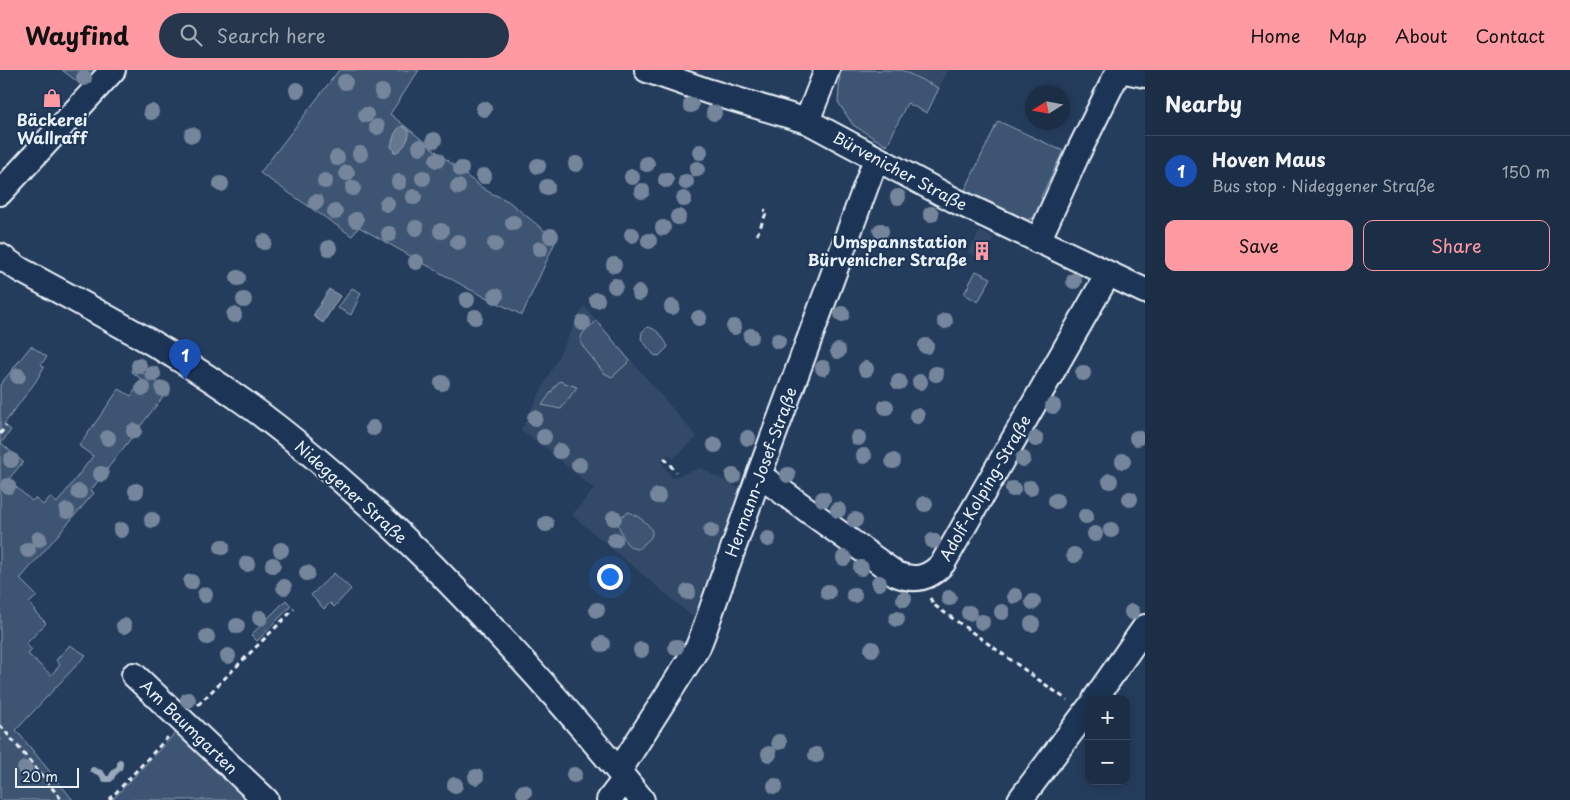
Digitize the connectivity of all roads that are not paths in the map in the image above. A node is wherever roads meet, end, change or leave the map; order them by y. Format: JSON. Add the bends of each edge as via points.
{"nodes":[{"id":1,"x":113,"y":70,"type":"edge"},
{"id":2,"x":647,"y":70,"type":"edge"},
{"id":3,"x":827,"y":70,"type":"edge"},
{"id":4,"x":1119,"y":70,"type":"edge"},
{"id":5,"x":1145,"y":75,"type":"edge"},
{"id":6,"x":807,"y":121,"type":"junction"},
{"id":7,"x":876,"y":159,"type":"junction"},
{"id":8,"x":0,"y":193,"type":"edge"},
{"id":9,"x":1038,"y":241,"type":"junction"},
{"id":10,"x":0,"y":256,"type":"edge"},
{"id":11,"x":1108,"y":274,"type":"junction"},
{"id":12,"x":1145,"y":291,"type":"edge"},
{"id":13,"x":759,"y":475,"type":"junction"},
{"id":14,"x":1145,"y":627,"type":"edge"},
{"id":15,"x":134,"y":675,"type":"dead end"},
{"id":16,"x":1098,"y":695,"type":"edge"},
{"id":17,"x":1085,"y":713,"type":"edge"},
{"id":18,"x":622,"y":775,"type":"junction"},
{"id":19,"x":266,"y":800,"type":"edge"},
{"id":20,"x":609,"y":800,"type":"edge"},
{"id":21,"x":642,"y":800,"type":"edge"},
{"id":22,"x":1020,"y":800,"type":"edge"}],
"edges":[{"from":1,"to":8,"type":"street"},
{"from":2,"to":6,"type":"street","name":"Bürvenicher Straße"},
{"from":3,"to":6,"type":"street"},
{"from":4,"to":5,"type":"street"},
{"from":4,"to":9,"type":"street"},
{"from":6,"to":7,"type":"street","name":"Bürvenicher Straße"},
{"from":7,"to":9,"type":"street","name":"Bürvenicher Straße"},
{"from":7,"to":13,"type":"street","name":"Hermann-Josef-Straße"},
{"from":9,"to":11,"type":"street","name":"Bürvenicher Straße"},
{"from":10,"to":18,"type":"street","name":"Nideggener Straße","via":[[192,368],[309,452],[404,538],[492,626]]},
{"from":11,"to":12,"type":"street","name":"Bürvenicher Straße"},
{"from":11,"to":13,"type":"street","name":"Adolf-Kolping-Straße","via":[[943,563],[930,574],[918,579],[896,574]]},
{"from":13,"to":18,"type":"street","name":"Hermann-Josef-Straße","via":[[698,647]]},
{"from":14,"to":16,"type":"street"},
{"from":15,"to":19,"type":"street","name":"Am Baumgarten"},
{"from":17,"to":22,"type":"street"},
{"from":18,"to":20,"type":"street","name":"Hermann-Josef-Straße"},
{"from":18,"to":21,"type":"street","name":"Nideggener Straße"}]}
